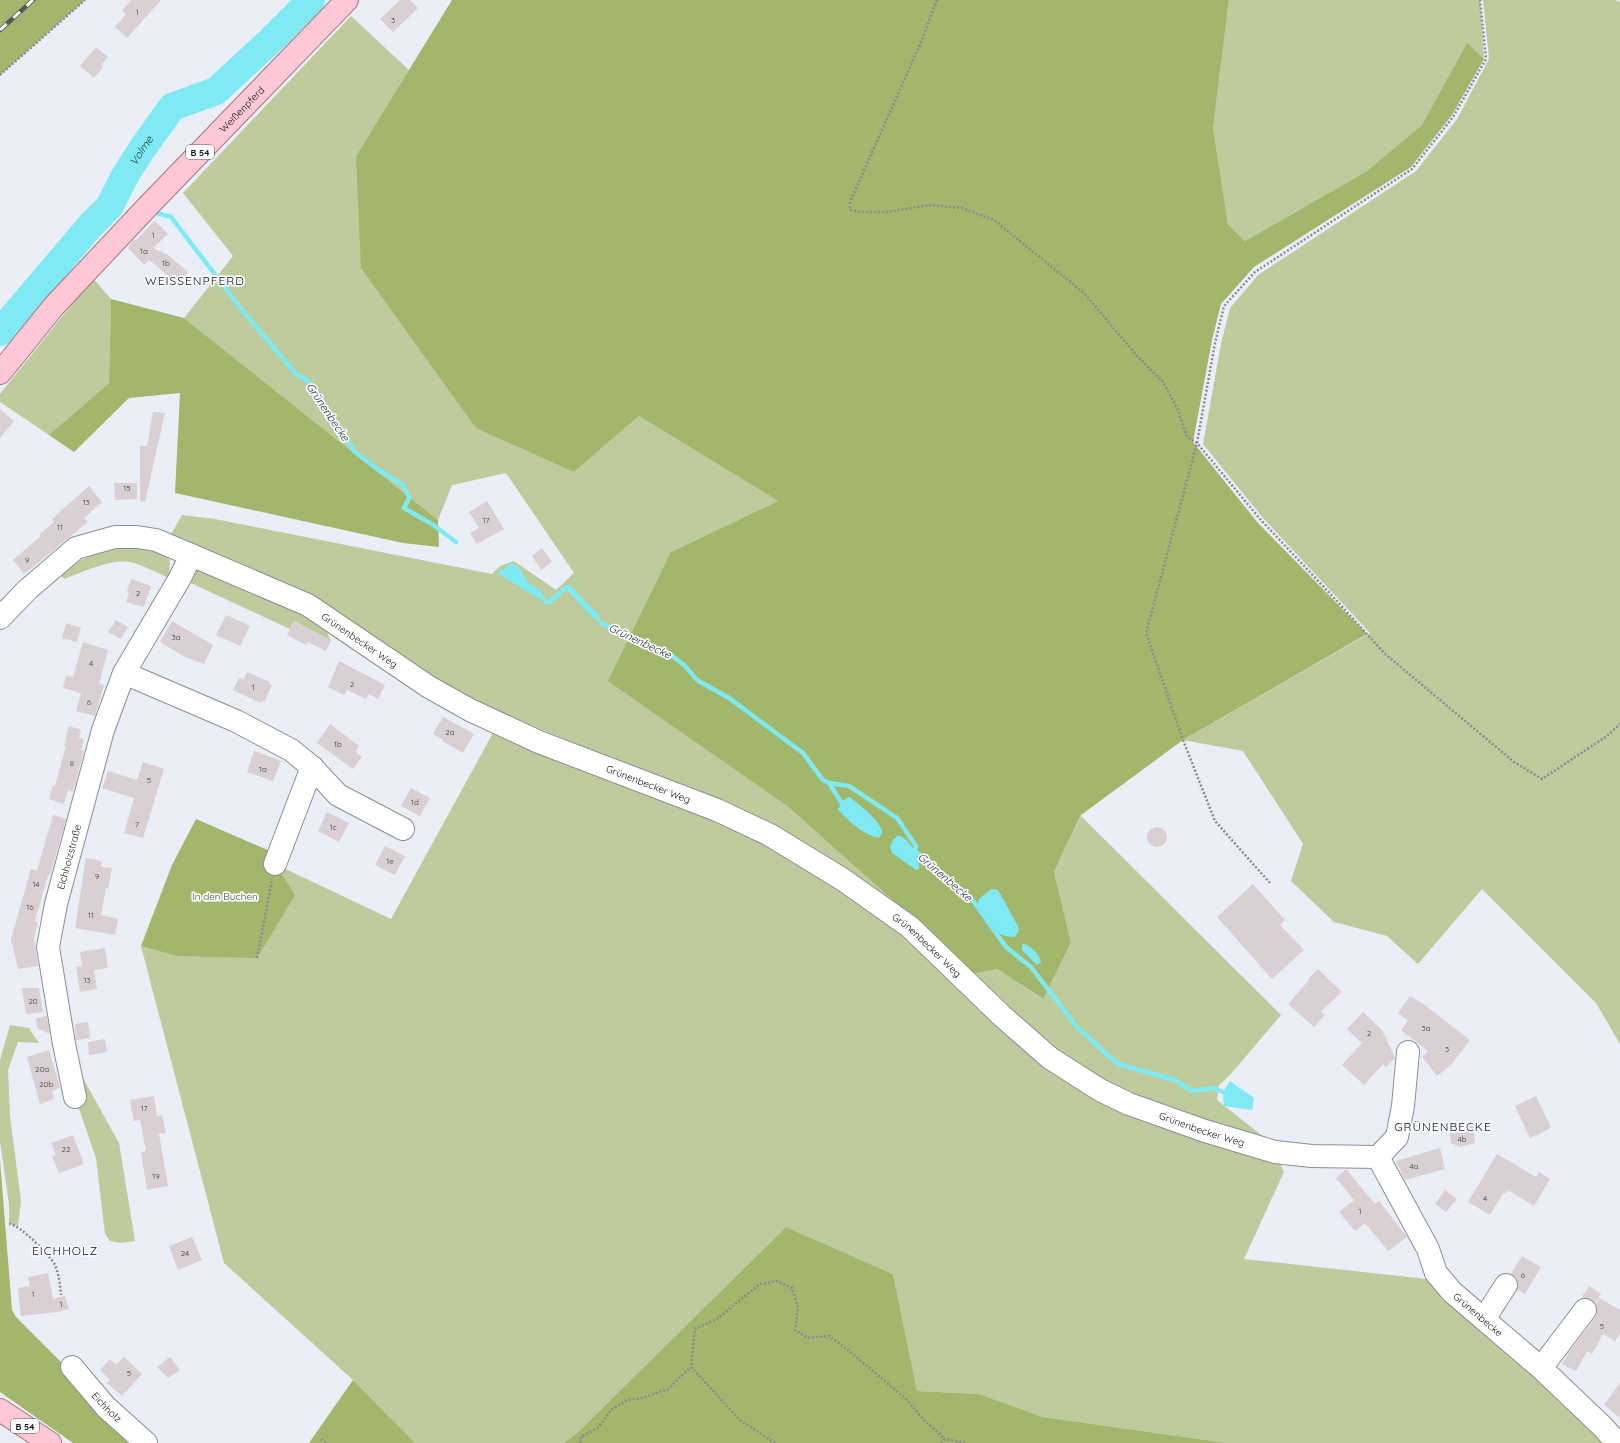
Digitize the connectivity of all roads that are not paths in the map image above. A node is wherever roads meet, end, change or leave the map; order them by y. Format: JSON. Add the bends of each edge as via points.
{"nodes":[{"id":1,"x":347,"y":0,"type":"edge"},
{"id":2,"x":0,"y":373,"type":"edge"},
{"id":3,"x":191,"y":555,"type":"junction"},
{"id":4,"x":0,"y":618,"type":"edge"},
{"id":5,"x":124,"y":673,"type":"junction"},
{"id":6,"x":312,"y":767,"type":"junction"},
{"id":7,"x":403,"y":829,"type":"dead end"},
{"id":8,"x":275,"y":864,"type":"road end"},
{"id":9,"x":1408,"y":1052,"type":"dead end"},
{"id":10,"x":75,"y":1097,"type":"dead end"},
{"id":11,"x":1378,"y":1157,"type":"junction"},
{"id":12,"x":1506,"y":1285,"type":"dead end"},
{"id":13,"x":1585,"y":1310,"type":"dead end"},
{"id":14,"x":1484,"y":1319,"type":"junction"},
{"id":15,"x":72,"y":1367,"type":"dead end"},
{"id":16,"x":1541,"y":1368,"type":"junction"},
{"id":17,"x":0,"y":1410,"type":"edge"},
{"id":18,"x":50,"y":1443,"type":"edge"},
{"id":19,"x":146,"y":1443,"type":"edge"},
{"id":20,"x":1617,"y":1443,"type":"edge"}],
"edges":[{"from":1,"to":2,"type":"main road","name":"Weißenpferd","number":"B 54","via":[[54,306]]},
{"from":3,"to":4,"type":"street","name":"Grünenbecker Weg","via":[[156,540],[137,537],[115,537],[76,548],[27,590]]},
{"from":3,"to":5,"type":"street","name":"Eichholzstraße"},
{"from":3,"to":11,"type":"street","name":"Grünenbecker Weg","via":[[308,605],[429,687],[470,710],[539,742],[717,810],[770,835],[842,879],[910,927],[1002,1016],[1050,1058],[1094,1086],[1130,1104],[1205,1132],[1275,1152],[1312,1156]]},
{"from":5,"to":6,"type":"street","via":[[236,721],[290,750]]},
{"from":5,"to":10,"type":"street","name":"Eichholzstraße","via":[[103,730],[56,904],[48,947]]},
{"from":6,"to":7,"type":"street","via":[[338,795]]},
{"from":6,"to":8,"type":"street"},
{"from":9,"to":11,"type":"street","via":[[1397,1137]]},
{"from":11,"to":14,"type":"street","name":"Grünenbecke","via":[[1428,1250],[1436,1273],[1452,1292]]},
{"from":12,"to":14,"type":"street"},
{"from":13,"to":16,"type":"street"},
{"from":14,"to":16,"type":"street","name":"Grünenbecke"},
{"from":15,"to":19,"type":"street","name":"Eichholz","via":[[106,1407]]},
{"from":16,"to":20,"type":"street","name":"Grünenbecke","via":[[1603,1426]]},
{"from":17,"to":18,"type":"main road","number":"B 54"}]}
